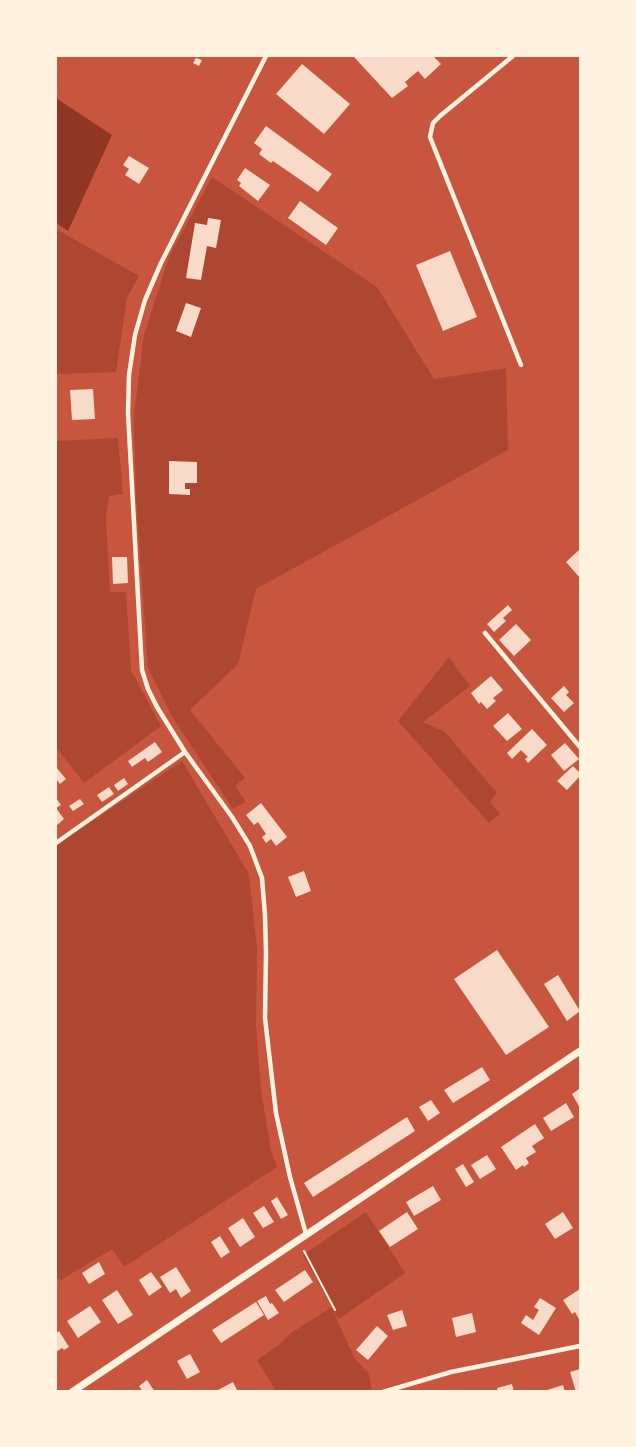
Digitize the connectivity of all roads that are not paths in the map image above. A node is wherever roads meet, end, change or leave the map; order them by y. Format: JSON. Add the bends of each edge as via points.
{"nodes":[{"id":1,"x":266,"y":56,"type":"edge"},
{"id":2,"x":513,"y":56,"type":"edge"},
{"id":3,"x":521,"y":365,"type":"dead end"},
{"id":4,"x":485,"y":633,"type":"dead end"},
{"id":5,"x":580,"y":747,"type":"edge"},
{"id":6,"x":185,"y":752,"type":"junction"},
{"id":7,"x":56,"y":843,"type":"edge"},
{"id":8,"x":580,"y":1051,"type":"edge"},
{"id":9,"x":306,"y":1234,"type":"junction"},
{"id":10,"x":580,"y":1346,"type":"edge"},
{"id":11,"x":72,"y":1392,"type":"edge"},
{"id":12,"x":383,"y":1392,"type":"edge"}],
"edges":[{"from":1,"to":6,"type":"street","via":[[160,263],[135,335],[129,375],[142,670],[157,707]]},
{"from":2,"to":3,"type":"street","via":[[440,116],[433,123],[430,137]]},
{"from":4,"to":5,"type":"street"},
{"from":6,"to":7,"type":"street"},
{"from":6,"to":9,"type":"street","via":[[250,846],[262,878],[266,924],[265,1018],[276,1113]]},
{"from":8,"to":9,"type":"main road"},
{"from":9,"to":11,"type":"main road"},
{"from":10,"to":12,"type":"street","via":[[451,1372]]}]}
